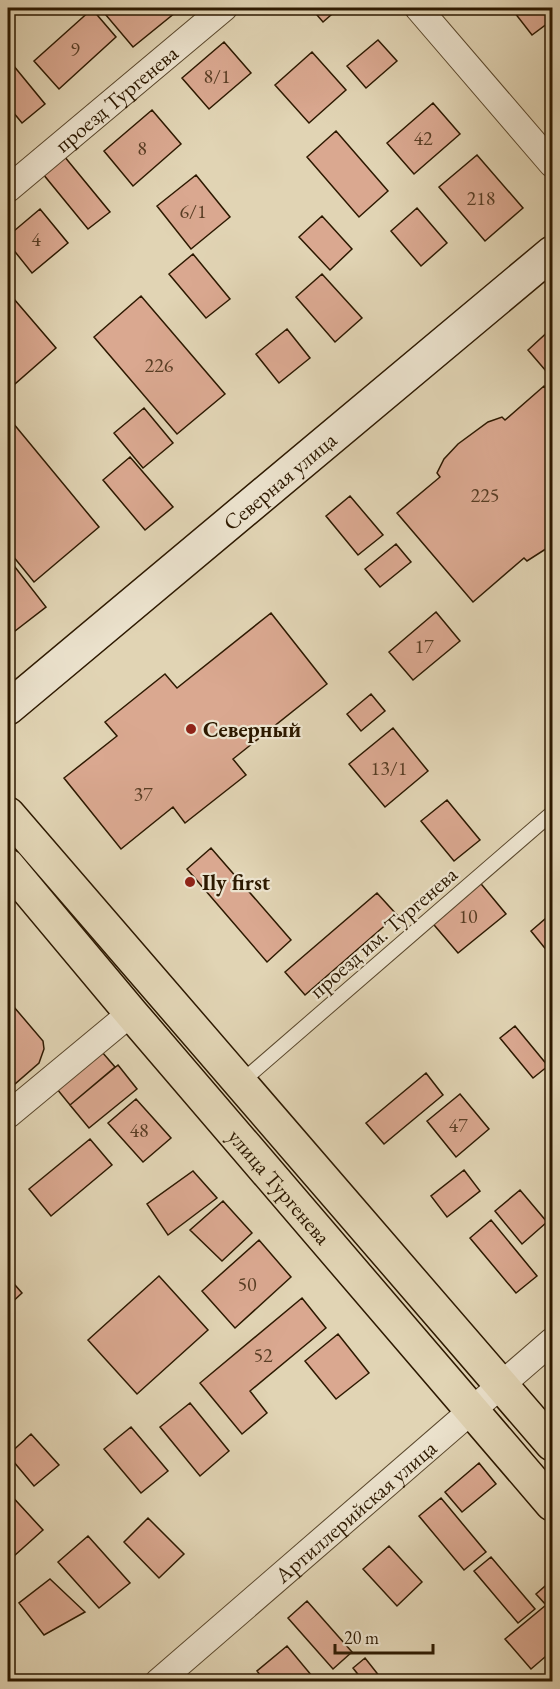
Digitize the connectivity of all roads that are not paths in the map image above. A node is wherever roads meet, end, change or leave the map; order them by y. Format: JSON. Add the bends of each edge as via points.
{"nodes":[{"id":1,"x":224,"y":8,"type":"edge"},
{"id":2,"x":418,"y":8,"type":"edge"},
{"id":3,"x":552,"y":164,"type":"edge"},
{"id":4,"x":8,"y":189,"type":"edge"},
{"id":5,"x":552,"y":253,"type":"edge"},
{"id":6,"x":8,"y":708,"type":"edge"},
{"id":7,"x":552,"y":813,"type":"edge"},
{"id":8,"x":8,"y":814,"type":"edge"},
{"id":9,"x":8,"y":866,"type":"edge"},
{"id":10,"x":130,"y":1013,"type":"junction"},
{"id":11,"x":240,"y":1083,"type":"junction"},
{"id":12,"x":8,"y":1114,"type":"edge"},
{"id":13,"x":552,"y":1341,"type":"edge"},
{"id":14,"x":502,"y":1384,"type":"junction"},
{"id":15,"x":472,"y":1410,"type":"junction"},
{"id":16,"x":552,"y":1444,"type":"edge"},
{"id":17,"x":552,"y":1504,"type":"edge"},
{"id":18,"x":158,"y":1682,"type":"edge"}],
"edges":[{"from":1,"to":4,"type":"street","name":"проезд Тургенева"},
{"from":2,"to":3,"type":"street"},
{"from":5,"to":6,"type":"main road","name":"Северная улица"},
{"from":7,"to":11,"type":"lane","name":"проезд им. Тургенева"},
{"from":8,"to":11,"type":"highway","name":"улица Тургенева"},
{"from":9,"to":10,"type":"highway","name":"улица Тургенева"},
{"from":10,"to":12,"type":"street"},
{"from":10,"to":15,"type":"highway","name":"улица Тургенева"},
{"from":11,"to":14,"type":"highway","name":"улица Тургенева"},
{"from":13,"to":14,"type":"street","name":"Артиллерийская улица"},
{"from":14,"to":15,"type":"street","name":"Артиллерийская улица"},
{"from":14,"to":16,"type":"highway","name":"улица Тургенева"},
{"from":15,"to":17,"type":"highway","name":"улица Тургенева"},
{"from":15,"to":18,"type":"street","name":"Артиллерийская улица"}]}
